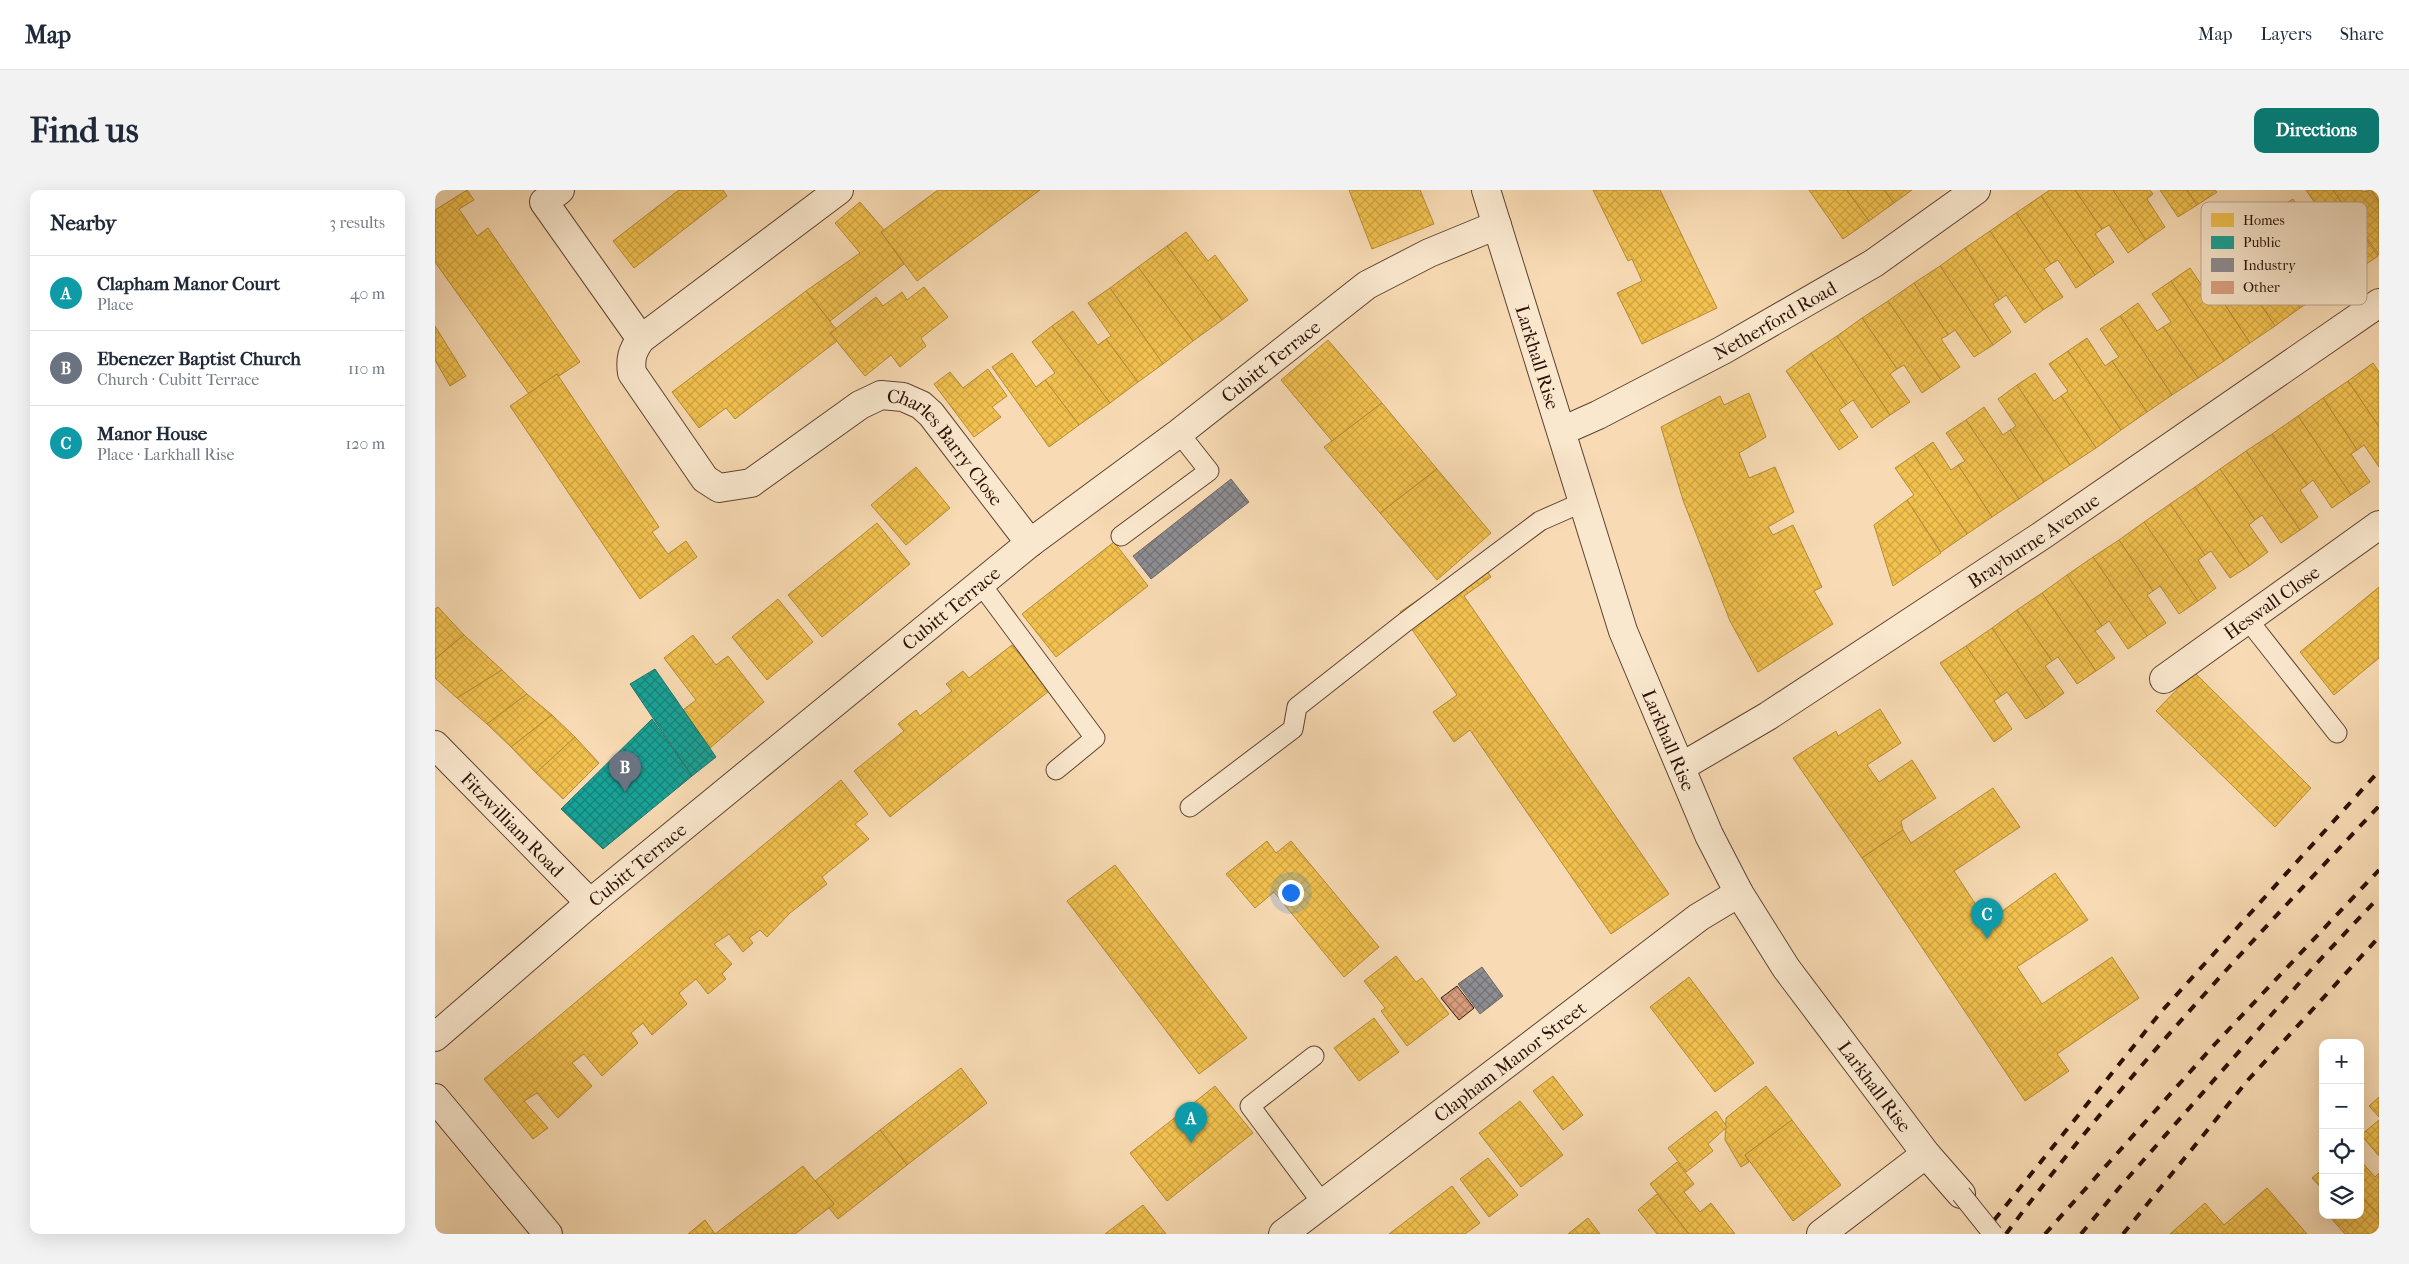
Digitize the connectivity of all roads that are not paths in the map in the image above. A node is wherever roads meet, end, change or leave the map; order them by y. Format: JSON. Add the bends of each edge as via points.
{"nodes":[{"id":1,"x":561,"y":190,"type":"edge"},
{"id":2,"x":839,"y":190,"type":"edge"},
{"id":3,"x":1486,"y":190,"type":"edge"},
{"id":4,"x":1976,"y":190,"type":"edge"},
{"id":5,"x":1497,"y":225,"type":"junction"},
{"id":6,"x":2379,"y":303,"type":"edge"},
{"id":7,"x":641,"y":339,"type":"junction"},
{"id":8,"x":1561,"y":431,"type":"junction"},
{"id":9,"x":1179,"y":433,"type":"junction"},
{"id":10,"x":1583,"y":502,"type":"junction"},
{"id":11,"x":2379,"y":525,"type":"edge"},
{"id":12,"x":1121,"y":536,"type":"dead end"},
{"id":13,"x":1030,"y":543,"type":"junction"},
{"id":14,"x":980,"y":583,"type":"junction"},
{"id":15,"x":2248,"y":620,"type":"junction"},
{"id":16,"x":2164,"y":679,"type":"dead end"},
{"id":17,"x":2337,"y":733,"type":"dead end"},
{"id":18,"x":435,"y":745,"type":"edge"},
{"id":19,"x":1681,"y":767,"type":"junction"},
{"id":20,"x":1056,"y":770,"type":"dead end"},
{"id":21,"x":1190,"y":807,"type":"dead end"},
{"id":22,"x":1739,"y":892,"type":"junction"},
{"id":23,"x":590,"y":903,"type":"junction"},
{"id":24,"x":435,"y":1037,"type":"edge"},
{"id":25,"x":1314,"y":1056,"type":"dead end"},
{"id":26,"x":435,"y":1098,"type":"edge"},
{"id":27,"x":1926,"y":1154,"type":"junction"},
{"id":28,"x":1961,"y":1194,"type":"joint"},
{"id":29,"x":1323,"y":1204,"type":"junction"},
{"id":30,"x":548,"y":1234,"type":"edge"},
{"id":31,"x":1283,"y":1234,"type":"edge"},
{"id":32,"x":1821,"y":1234,"type":"edge"},
{"id":33,"x":1993,"y":1234,"type":"edge"}],
"edges":[{"from":1,"to":7,"type":"street","via":[[544,202]]},
{"from":2,"to":7,"type":"street","name":"Charles Barry Close"},
{"from":3,"to":5,"type":"street","name":"Larkhall Rise"},
{"from":4,"to":8,"type":"street","name":"Netherford Road","via":[[1857,272],[1723,350],[1598,416]]},
{"from":5,"to":8,"type":"street","name":"Larkhall Rise"},
{"from":5,"to":9,"type":"street","name":"Cubitt Terrace","via":[[1429,253],[1367,285]]},
{"from":6,"to":19,"type":"street","name":"Brayburne Avenue","via":[[2045,534],[1768,716]]},
{"from":7,"to":13,"type":"street","name":"Charles Barry Close","via":[[631,356],[632,373],[705,479],[719,488],[751,483],[861,405],[881,395],[903,397],[921,405],[931,414]]},
{"from":8,"to":10,"type":"street","name":"Larkhall Rise"},
{"from":9,"to":12,"type":"lane","via":[[1209,471]]},
{"from":9,"to":13,"type":"street","name":"Cubitt Terrace"},
{"from":10,"to":19,"type":"street","name":"Larkhall Rise","via":[[1623,630]]},
{"from":10,"to":21,"type":"lane","via":[[1540,521],[1297,706],[1293,729]]},
{"from":11,"to":15,"type":"street","name":"Heswall Close"},
{"from":13,"to":14,"type":"street","name":"Cubitt Terrace"},
{"from":14,"to":20,"type":"lane","via":[[1095,738]]},
{"from":14,"to":23,"type":"street","name":"Cubitt Terrace"},
{"from":15,"to":16,"type":"street","name":"Heswall Close"},
{"from":15,"to":17,"type":"lane"},
{"from":18,"to":23,"type":"street","name":"Fitzwilliam Road"},
{"from":19,"to":22,"type":"street","name":"Larkhall Rise","via":[[1709,835]]},
{"from":22,"to":27,"type":"street","name":"Larkhall Rise","via":[[1786,968]]},
{"from":22,"to":29,"type":"street","name":"Clapham Manor Street","via":[[1691,923]]},
{"from":23,"to":24,"type":"street","name":"Cubitt Terrace"},
{"from":25,"to":29,"type":"lane","via":[[1250,1106]]},
{"from":26,"to":30,"type":"street"},
{"from":27,"to":28,"type":"street","name":"Larkhall Rise"},
{"from":27,"to":32,"type":"street"},
{"from":28,"to":33,"type":"lane","bridge":true},
{"from":29,"to":31,"type":"street","name":"Clapham Manor Street"}]}
